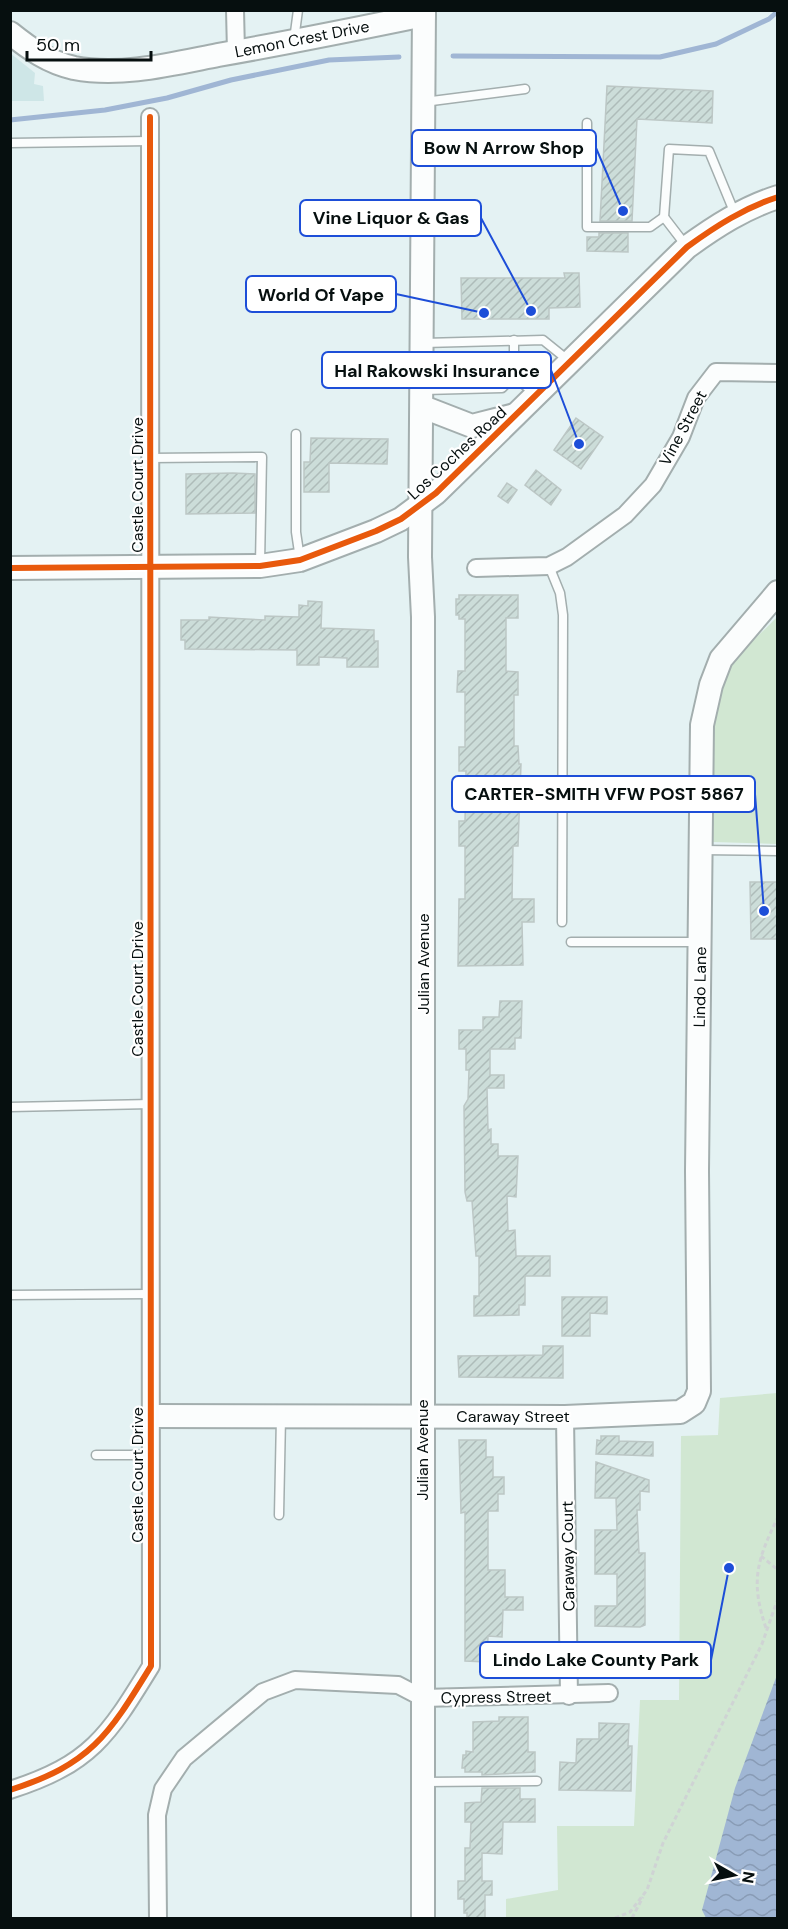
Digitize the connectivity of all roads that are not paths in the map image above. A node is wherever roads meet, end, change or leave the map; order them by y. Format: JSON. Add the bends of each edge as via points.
{"nodes":[{"id":1,"x":235,"y":10,"type":"edge"},
{"id":2,"x":298,"y":10,"type":"edge"},
{"id":3,"x":424,"y":13,"type":"edge"},
{"id":4,"x":381,"y":17,"type":"edge"},
{"id":5,"x":10,"y":33,"type":"edge"},
{"id":6,"x":294,"y":41,"type":"junction"},
{"id":7,"x":236,"y":52,"type":"junction"},
{"id":8,"x":525,"y":89,"type":"dead end"},
{"id":9,"x":423,"y":102,"type":"junction"},
{"id":10,"x":150,"y":117,"type":"dead end"},
{"id":11,"x":587,"y":123,"type":"dead end"},
{"id":12,"x":150,"y":141,"type":"junction"},
{"id":13,"x":10,"y":143,"type":"edge"},
{"id":14,"x":777,"y":197,"type":"edge"},
{"id":15,"x":735,"y":215,"type":"junction"},
{"id":16,"x":664,"y":217,"type":"junction"},
{"id":17,"x":687,"y":247,"type":"junction"},
{"id":18,"x":514,"y":340,"type":"junction"},
{"id":19,"x":422,"y":343,"type":"junction"},
{"id":20,"x":572,"y":363,"type":"junction"},
{"id":21,"x":777,"y":373,"type":"edge"},
{"id":22,"x":514,"y":376,"type":"junction"},
{"id":23,"x":537,"y":396,"type":"junction"},
{"id":24,"x":423,"y":399,"type":"junction"},
{"id":25,"x":519,"y":414,"type":"junction"},
{"id":26,"x":296,"y":434,"type":"dead end"},
{"id":27,"x":150,"y":458,"type":"junction"},
{"id":28,"x":421,"y":506,"type":"junction"},
{"id":29,"x":300,"y":560,"type":"junction"},
{"id":30,"x":260,"y":566,"type":"junction"},
{"id":31,"x":549,"y":566,"type":"junction"},
{"id":32,"x":10,"y":568,"type":"edge"},
{"id":33,"x":151,"y":568,"type":"junction"},
{"id":34,"x":476,"y":568,"type":"dead end"},
{"id":35,"x":777,"y":592,"type":"edge"},
{"id":36,"x":701,"y":850,"type":"junction"},
{"id":37,"x":777,"y":851,"type":"edge"},
{"id":38,"x":562,"y":922,"type":"dead end"},
{"id":39,"x":571,"y":942,"type":"dead end"},
{"id":40,"x":700,"y":942,"type":"junction"},
{"id":41,"x":151,"y":1104,"type":"junction"},
{"id":42,"x":10,"y":1107,"type":"edge"},
{"id":43,"x":150,"y":1294,"type":"junction"},
{"id":44,"x":10,"y":1296,"type":"edge"},
{"id":45,"x":694,"y":1403,"type":"joint"},
{"id":46,"x":150,"y":1416,"type":"junction"},
{"id":47,"x":281,"y":1416,"type":"junction"},
{"id":48,"x":422,"y":1416,"type":"junction"},
{"id":49,"x":565,"y":1417,"type":"junction"},
{"id":50,"x":96,"y":1455,"type":"dead end"},
{"id":51,"x":150,"y":1455,"type":"junction"},
{"id":52,"x":279,"y":1515,"type":"dead end"},
{"id":53,"x":609,"y":1694,"type":"dead end"},
{"id":54,"x":569,"y":1696,"type":"junction"},
{"id":55,"x":423,"y":1698,"type":"junction"},
{"id":56,"x":537,"y":1781,"type":"dead end"},
{"id":57,"x":423,"y":1782,"type":"junction"},
{"id":58,"x":10,"y":1790,"type":"edge"},
{"id":59,"x":158,"y":1918,"type":"edge"},
{"id":60,"x":423,"y":1918,"type":"edge"}],
"edges":[{"from":1,"to":7,"type":"street"},
{"from":2,"to":6,"type":"lane"},
{"from":3,"to":4,"type":"main road","name":"Lemon Crest Drive"},
{"from":3,"to":9,"type":"main road","name":"Julian Avenue"},
{"from":4,"to":6,"type":"main road","name":"Lemon Crest Drive"},
{"from":5,"to":7,"type":"main road","name":"Lemon Crest Drive","via":[[45,58],[87,70],[160,66]]},
{"from":6,"to":7,"type":"main road","name":"Lemon Crest Drive"},
{"from":8,"to":9,"type":"lane"},
{"from":9,"to":19,"type":"main road","name":"Julian Avenue"},
{"from":10,"to":12,"type":"street","name":"Castle Court Drive"},
{"from":11,"to":16,"type":"lane","via":[[587,227],[650,227]]},
{"from":12,"to":13,"type":"lane"},
{"from":12,"to":27,"type":"street","name":"Castle Court Drive"},
{"from":14,"to":15,"type":"main road","name":"Los Coches Road"},
{"from":15,"to":16,"type":"lane","via":[[709,151],[669,149]]},
{"from":15,"to":17,"type":"main road","name":"Los Coches Road"},
{"from":16,"to":17,"type":"lane"},
{"from":17,"to":20,"type":"main road","name":"Los Coches Road"},
{"from":18,"to":19,"type":"lane"},
{"from":18,"to":20,"type":"lane","via":[[546,342]]},
{"from":18,"to":22,"type":"lane"},
{"from":19,"to":24,"type":"main road","name":"Julian Avenue"},
{"from":20,"to":23,"type":"main road","name":"Los Coches Road"},
{"from":21,"to":31,"type":"street","name":"Vine Street","via":[[716,372],[696,398],[681,437],[652,485],[612,526]]},
{"from":22,"to":23,"type":"lane"},
{"from":22,"to":24,"type":"lane","via":[[502,388]]},
{"from":23,"to":25,"type":"main road","name":"Los Coches Road"},
{"from":24,"to":25,"type":"main road","via":[[472,426]]},
{"from":24,"to":28,"type":"main road","name":"Julian Avenue"},
{"from":25,"to":28,"type":"main road","name":"Los Coches Road"},
{"from":26,"to":29,"type":"lane","via":[[296,532]]},
{"from":27,"to":30,"type":"lane","via":[[262,457]]},
{"from":27,"to":33,"type":"street","name":"Castle Court Drive"},
{"from":28,"to":29,"type":"main road","name":"Los Coches Road","via":[[376,531]]},
{"from":28,"to":48,"type":"main road","name":"Julian Avenue"},
{"from":29,"to":30,"type":"main road","name":"Los Coches Road"},
{"from":30,"to":33,"type":"main road","name":"Los Coches Road"},
{"from":31,"to":34,"type":"street"},
{"from":31,"to":38,"type":"lane","via":[[560,593],[563,615]]},
{"from":32,"to":33,"type":"main road","name":"Los Coches Road"},
{"from":33,"to":41,"type":"street","name":"Castle Court Drive"},
{"from":35,"to":36,"type":"main road","name":"Lindo Lane","via":[[721,659],[711,685],[702,725]]},
{"from":36,"to":37,"type":"lane"},
{"from":36,"to":40,"type":"main road","name":"Lindo Lane"},
{"from":39,"to":40,"type":"lane"},
{"from":40,"to":45,"type":"main road","name":"Lindo Lane","via":[[699,1391]]},
{"from":41,"to":42,"type":"lane"},
{"from":41,"to":43,"type":"street","name":"Castle Court Drive"},
{"from":43,"to":44,"type":"lane"},
{"from":43,"to":46,"type":"street","name":"Castle Court Drive"},
{"from":45,"to":49,"type":"main road","name":"Caraway Street","via":[[680,1412]]},
{"from":46,"to":47,"type":"main road","name":"Caraway Street"},
{"from":46,"to":51,"type":"street","name":"Castle Court Drive"},
{"from":47,"to":48,"type":"main road","name":"Caraway Street"},
{"from":47,"to":52,"type":"lane"},
{"from":48,"to":49,"type":"main road","name":"Caraway Street"},
{"from":48,"to":55,"type":"main road","name":"Julian Avenue"},
{"from":49,"to":54,"type":"street","name":"Caraway Court"},
{"from":50,"to":51,"type":"lane"},
{"from":51,"to":58,"type":"street","name":"Castle Court Drive","via":[[151,1666],[117,1722],[80,1760],[47,1778]]},
{"from":53,"to":54,"type":"street","name":"Cypress Street"},
{"from":54,"to":55,"type":"street","name":"Cypress Street"},
{"from":55,"to":57,"type":"main road","name":"Julian Avenue"},
{"from":55,"to":59,"type":"street","name":"Cypress Street","via":[[398,1685],[295,1680],[263,1692],[184,1758],[163,1789],[158,1815]]},
{"from":56,"to":57,"type":"lane"},
{"from":57,"to":60,"type":"main road","name":"Julian Avenue"}]}
